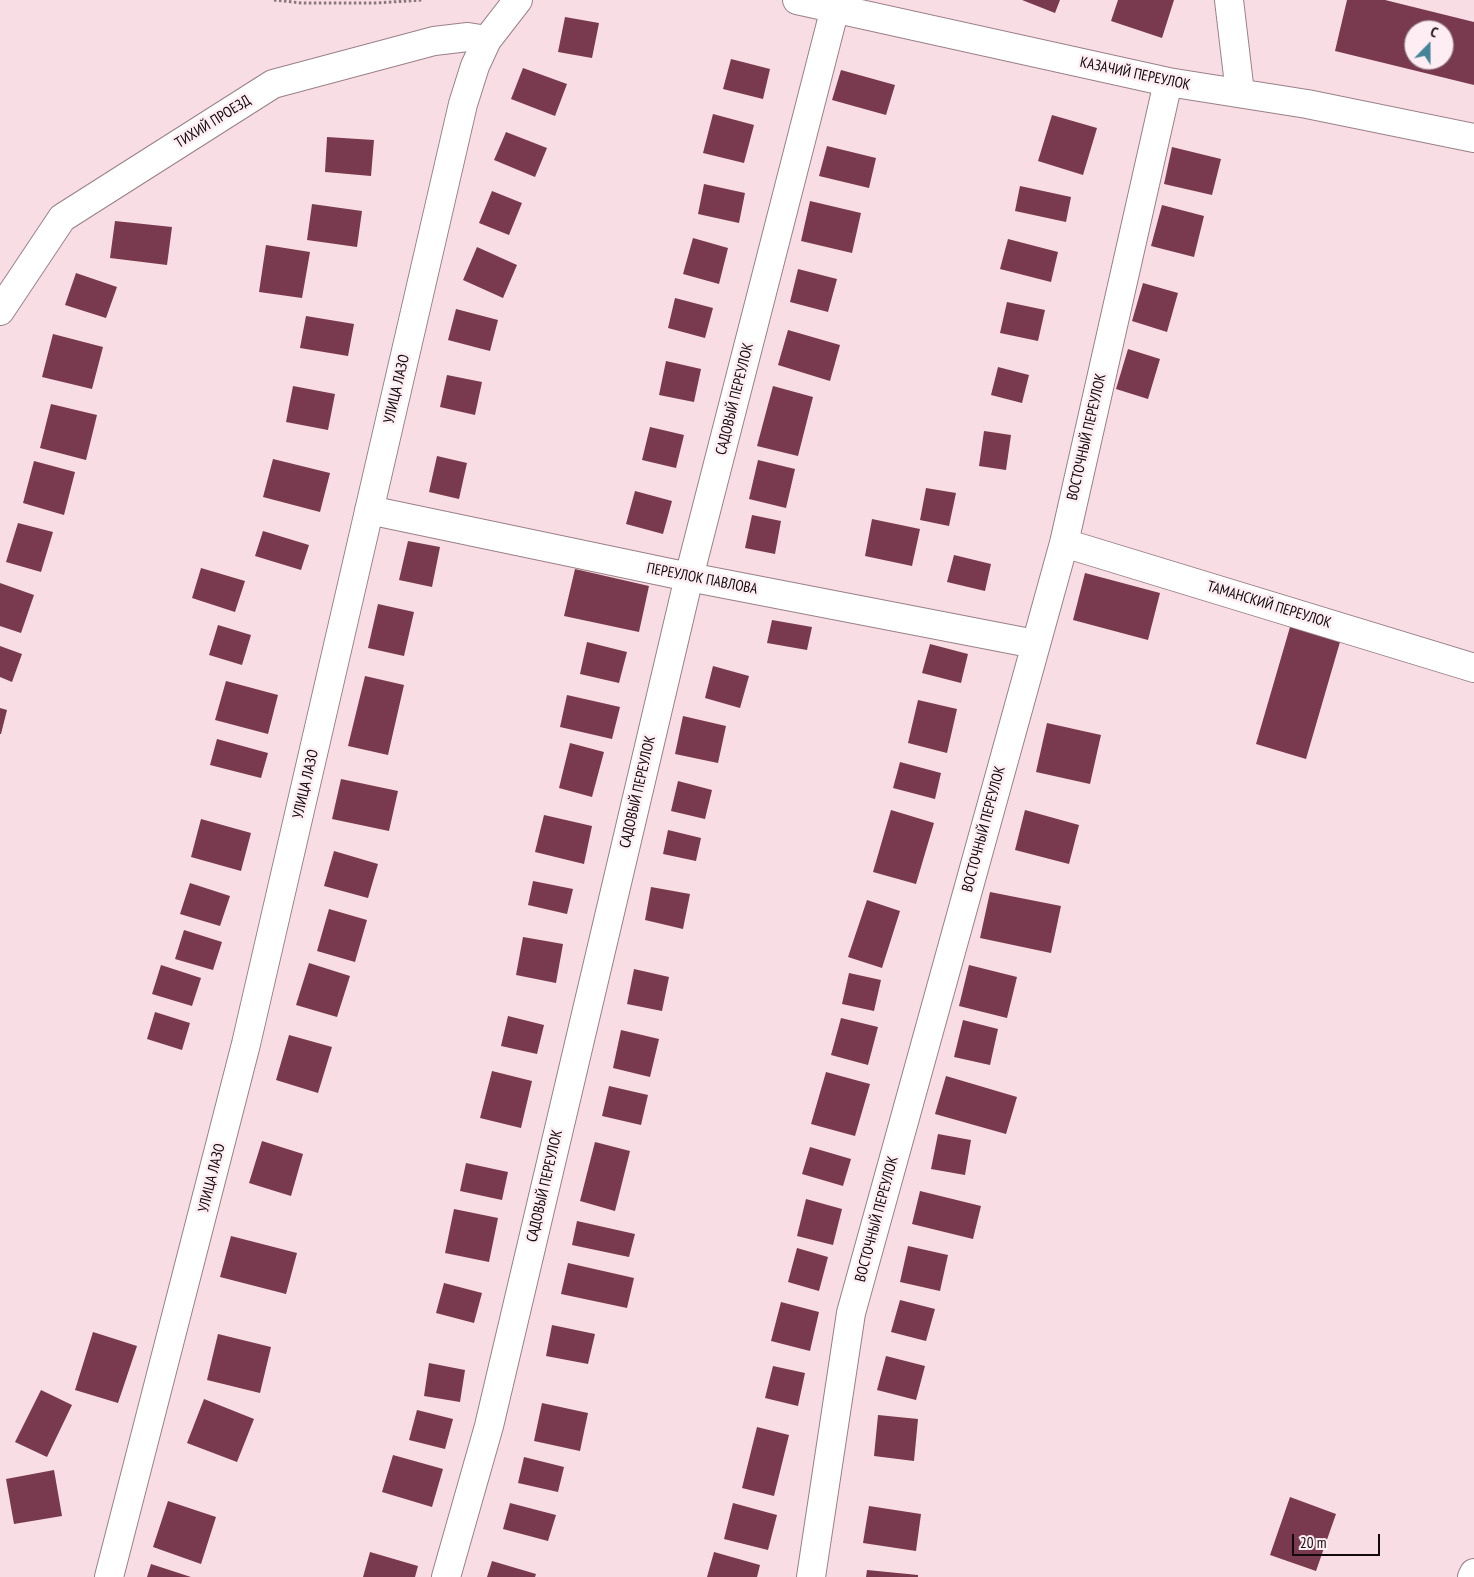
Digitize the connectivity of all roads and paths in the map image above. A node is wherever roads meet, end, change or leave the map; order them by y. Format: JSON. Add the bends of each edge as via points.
{"nodes":[{"id":1,"x":274,"y":0,"type":"edge"},
{"id":2,"x":423,"y":0,"type":"edge"},
{"id":3,"x":518,"y":0,"type":"edge"},
{"id":4,"x":797,"y":0,"type":"edge"},
{"id":5,"x":1229,"y":0,"type":"edge"},
{"id":6,"x":835,"y":8,"type":"junction"},
{"id":7,"x":487,"y":40,"type":"junction"},
{"id":8,"x":1168,"y":82,"type":"junction"},
{"id":9,"x":1240,"y":93,"type":"junction"},
{"id":10,"x":1474,"y":138,"type":"edge"},
{"id":11,"x":0,"y":311,"type":"edge"},
{"id":12,"x":369,"y":510,"type":"junction"},
{"id":13,"x":1064,"y":543,"type":"junction"},
{"id":14,"x":689,"y":577,"type":"junction"},
{"id":15,"x":1035,"y":644,"type":"junction"},
{"id":16,"x":1474,"y":668,"type":"edge"},
{"id":17,"x":1474,"y":1573,"type":"edge"},
{"id":18,"x":109,"y":1577,"type":"edge"},
{"id":19,"x":446,"y":1577,"type":"edge"},
{"id":20,"x":811,"y":1577,"type":"edge"},
{"id":21,"x":1472,"y":1577,"type":"edge"}],
"edges":[{"from":1,"to":2,"type":"path","via":[[376,4]]},
{"from":3,"to":7,"type":"street","name":"УЛИЦА ЛАЗО"},
{"from":4,"to":6,"type":"street","name":"КАЗАЧИЙ ПЕРЕУЛОК"},
{"from":5,"to":9,"type":"street"},
{"from":6,"to":8,"type":"street","name":"КАЗАЧИЙ ПЕРЕУЛОК"},
{"from":6,"to":14,"type":"street","name":"САДОВЫЙ ПЕРЕУЛОК"},
{"from":7,"to":11,"type":"street","name":"ТИХИЙ ПРОЕЗД","via":[[468,37],[434,41],[273,84],[62,218]]},
{"from":7,"to":12,"type":"street","name":"УЛИЦА ЛАЗО","via":[[463,104]]},
{"from":8,"to":9,"type":"street","name":"КАЗАЧИЙ ПЕРЕУЛОК"},
{"from":8,"to":13,"type":"street","name":"ВОСТОЧНЫЙ ПЕРЕУЛОК"},
{"from":9,"to":10,"type":"street","name":"КАЗАЧИЙ ПЕРЕУЛОК"},
{"from":12,"to":14,"type":"street","name":"ПЕРЕУЛОК ПАВЛОВА"},
{"from":12,"to":18,"type":"street","name":"УЛИЦА ЛАЗО","via":[[246,1044]]},
{"from":13,"to":15,"type":"street","name":"ВОСТОЧНЫЙ ПЕРЕУЛОК"},
{"from":13,"to":16,"type":"street","name":"ТАМАНСКИЙ ПЕРЕУЛОК"},
{"from":14,"to":15,"type":"street","name":"ПЕРЕУЛОК ПАВЛОВА"},
{"from":14,"to":19,"type":"street","name":"САДОВЫЙ ПЕРЕУЛОК","via":[[489,1426]]},
{"from":15,"to":20,"type":"street","name":"ВОСТОЧНЫЙ ПЕРЕУЛОК","via":[[851,1313]]},
{"from":17,"to":21,"type":"street"}]}
